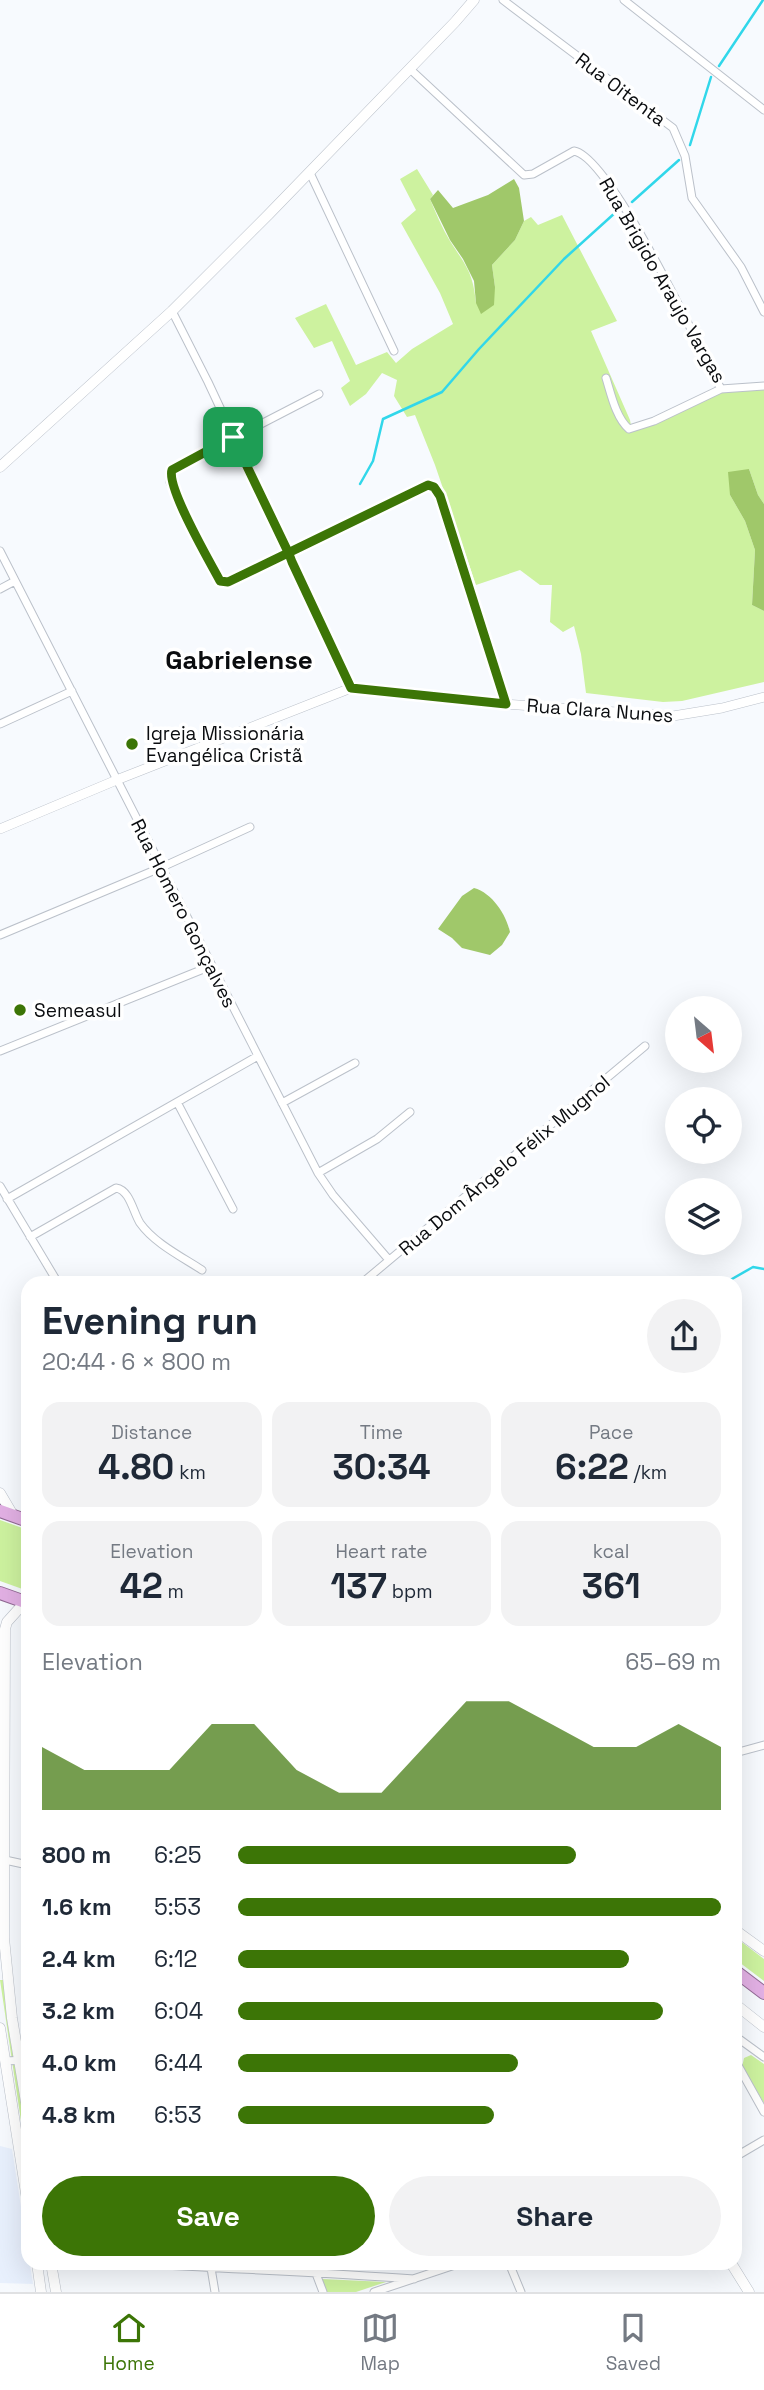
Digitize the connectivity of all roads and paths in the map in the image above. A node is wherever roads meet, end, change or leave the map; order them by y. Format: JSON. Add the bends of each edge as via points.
{"nodes":[{"id":1,"x":474,"y":0,"type":"edge"},
{"id":2,"x":503,"y":0,"type":"edge"},
{"id":3,"x":624,"y":0,"type":"edge"},
{"id":4,"x":410,"y":69,"type":"junction"},
{"id":5,"x":764,"y":110,"type":"edge"},
{"id":6,"x":310,"y":173,"type":"junction"},
{"id":7,"x":172,"y":311,"type":"junction"},
{"id":8,"x":764,"y":312,"type":"edge"},
{"id":9,"x":394,"y":351,"type":"dead end"},
{"id":10,"x":606,"y":378,"type":"dead end"},
{"id":11,"x":762,"y":386,"type":"edge"},
{"id":12,"x":721,"y":389,"type":"junction"},
{"id":13,"x":318,"y":394,"type":"dead end"},
{"id":14,"x":233,"y":437,"type":"junction"},
{"id":15,"x":0,"y":467,"type":"edge"},
{"id":16,"x":0,"y":551,"type":"edge"},
{"id":17,"x":289,"y":554,"type":"junction"},
{"id":18,"x":15,"y":581,"type":"junction"},
{"id":19,"x":0,"y":589,"type":"edge"},
{"id":20,"x":351,"y":688,"type":"junction"},
{"id":21,"x":72,"y":691,"type":"junction"},
{"id":22,"x":764,"y":697,"type":"edge"},
{"id":23,"x":506,"y":704,"type":"junction"},
{"id":24,"x":0,"y":724,"type":"edge"},
{"id":25,"x":116,"y":780,"type":"junction"},
{"id":26,"x":250,"y":827,"type":"dead end"},
{"id":27,"x":0,"y":829,"type":"edge"},
{"id":28,"x":160,"y":868,"type":"junction"},
{"id":29,"x":0,"y":935,"type":"edge"},
{"id":30,"x":211,"y":966,"type":"junction"},
{"id":31,"x":645,"y":1046,"type":"dead end"},
{"id":32,"x":0,"y":1051,"type":"edge"},
{"id":33,"x":258,"y":1055,"type":"junction"},
{"id":34,"x":355,"y":1063,"type":"dead end"},
{"id":35,"x":177,"y":1102,"type":"junction"},
{"id":36,"x":282,"y":1103,"type":"junction"},
{"id":37,"x":410,"y":1112,"type":"dead end"},
{"id":38,"x":318,"y":1173,"type":"junction"},
{"id":39,"x":0,"y":1186,"type":"edge"},
{"id":40,"x":7,"y":1199,"type":"junction"},
{"id":41,"x":233,"y":1209,"type":"dead end"},
{"id":42,"x":30,"y":1237,"type":"junction"},
{"id":43,"x":389,"y":1260,"type":"junction"},
{"id":44,"x":202,"y":1270,"type":"dead end"},
{"id":45,"x":54,"y":1276,"type":"edge"},
{"id":46,"x":370,"y":1276,"type":"edge"},
{"id":47,"x":0,"y":1493,"type":"edge"},
{"id":48,"x":6,"y":1513,"type":"edge"},
{"id":49,"x":0,"y":1593,"type":"edge"},
{"id":50,"x":21,"y":1600,"type":"edge"},
{"id":51,"x":21,"y":1607,"type":"edge"},
{"id":52,"x":2,"y":1629,"type":"edge"},
{"id":53,"x":764,"y":1745,"type":"edge"},
{"id":54,"x":742,"y":1750,"type":"edge"},
{"id":55,"x":5,"y":1860,"type":"junction"},
{"id":56,"x":21,"y":1864,"type":"edge"},
{"id":57,"x":742,"y":1935,"type":"edge"},
{"id":58,"x":764,"y":1951,"type":"edge"},
{"id":59,"x":742,"y":1976,"type":"edge"},
{"id":60,"x":764,"y":1993,"type":"edge"},
{"id":61,"x":742,"y":2010,"type":"edge"},
{"id":62,"x":764,"y":2027,"type":"edge"},
{"id":63,"x":0,"y":2028,"type":"edge"},
{"id":64,"x":742,"y":2041,"type":"edge"},
{"id":65,"x":21,"y":2047,"type":"edge"},
{"id":66,"x":764,"y":2057,"type":"edge"},
{"id":67,"x":21,"y":2060,"type":"edge"},
{"id":68,"x":5,"y":2061,"type":"junction"},
{"id":69,"x":742,"y":2073,"type":"edge"},
{"id":70,"x":764,"y":2112,"type":"edge"},
{"id":71,"x":764,"y":2140,"type":"edge"},
{"id":72,"x":742,"y":2153,"type":"edge"},
{"id":73,"x":21,"y":2162,"type":"edge"},
{"id":74,"x":38,"y":2270,"type":"edge"},
{"id":75,"x":52,"y":2270,"type":"edge"},
{"id":76,"x":211,"y":2270,"type":"edge"},
{"id":77,"x":280,"y":2270,"type":"edge"},
{"id":78,"x":440,"y":2270,"type":"edge"},
{"id":79,"x":512,"y":2270,"type":"edge"},
{"id":80,"x":735,"y":2270,"type":"edge"},
{"id":81,"x":314,"y":2271,"type":"junction"},
{"id":82,"x":414,"y":2279,"type":"junction"},
{"id":83,"x":41,"y":2292,"type":"edge"},
{"id":84,"x":56,"y":2292,"type":"edge"},
{"id":85,"x":215,"y":2292,"type":"edge"},
{"id":86,"x":323,"y":2292,"type":"edge"},
{"id":87,"x":374,"y":2292,"type":"edge"},
{"id":88,"x":521,"y":2292,"type":"edge"},
{"id":89,"x":749,"y":2292,"type":"edge"}],
"edges":[{"from":1,"to":4,"type":"main road"},
{"from":2,"to":8,"type":"street","name":"Rua Oitenta","via":[[673,128],[685,156],[692,198],[741,267]]},
{"from":3,"to":5,"type":"street"},
{"from":4,"to":6,"type":"main road"},
{"from":4,"to":12,"type":"street","name":"Rua Brigido Araujo Vargas","via":[[524,175],[574,151],[602,173]]},
{"from":6,"to":7,"type":"main road"},
{"from":6,"to":9,"type":"street"},
{"from":7,"to":14,"type":"street"},
{"from":7,"to":15,"type":"main road"},
{"from":10,"to":12,"type":"street","via":[[629,429]]},
{"from":11,"to":12,"type":"street","name":"Rua Brigido Araujo Vargas"},
{"from":13,"to":14,"type":"street"},
{"from":14,"to":17,"type":"street"},
{"from":14,"to":17,"type":"street","via":[[172,470],[174,491],[220,581],[228,582]]},
{"from":16,"to":18,"type":"street","name":"Rua Homero Gonçalves"},
{"from":17,"to":20,"type":"street"},
{"from":17,"to":23,"type":"street","via":[[428,485],[434,487]]},
{"from":18,"to":19,"type":"street"},
{"from":18,"to":21,"type":"street","name":"Rua Homero Gonçalves"},
{"from":20,"to":23,"type":"street","name":"Rua Clara Nunes"},
{"from":20,"to":25,"type":"street","name":"Rua Clara Nunes"},
{"from":21,"to":24,"type":"street"},
{"from":21,"to":25,"type":"street","name":"Rua Homero Gonçalves"},
{"from":22,"to":23,"type":"street","name":"Rua Clara Nunes","via":[[673,716]]},
{"from":25,"to":27,"type":"street","name":"Rua Clara Nunes"},
{"from":25,"to":28,"type":"street","name":"Rua Homero Gonçalves"},
{"from":26,"to":28,"type":"street"},
{"from":28,"to":29,"type":"street"},
{"from":28,"to":30,"type":"street","name":"Rua Homero Gonçalves"},
{"from":30,"to":32,"type":"street"},
{"from":30,"to":33,"type":"street","name":"Rua Homero Gonçalves"},
{"from":31,"to":43,"type":"street","name":"Rua Dom Ângelo Félix Mugnol"},
{"from":33,"to":35,"type":"street"},
{"from":33,"to":36,"type":"street","name":"Rua Homero Gonçalves"},
{"from":34,"to":36,"type":"street"},
{"from":35,"to":40,"type":"street"},
{"from":35,"to":41,"type":"street"},
{"from":36,"to":38,"type":"street","name":"Rua Homero Gonçalves"},
{"from":37,"to":38,"type":"street","via":[[377,1139]]},
{"from":38,"to":43,"type":"street","name":"Rua Homero Gonçalves"},
{"from":39,"to":40,"type":"street"},
{"from":40,"to":42,"type":"street"},
{"from":42,"to":44,"type":"street","via":[[116,1188],[125,1193],[147,1231]]},
{"from":42,"to":45,"type":"street"},
{"from":43,"to":46,"type":"street","name":"Rua Dom Ângelo Félix Mugnol"},
{"from":47,"to":48,"type":"main road"},
{"from":49,"to":50,"type":"highway"},
{"from":51,"to":52,"type":"main road"},
{"from":52,"to":55,"type":"main road"},
{"from":53,"to":54,"type":"street"},
{"from":55,"to":56,"type":"street"},
{"from":55,"to":65,"type":"main road","via":[[4,1938]]},
{"from":57,"to":58,"type":"main road"},
{"from":59,"to":60,"type":"highway"},
{"from":61,"to":62,"type":"main road"},
{"from":63,"to":68,"type":"main road"},
{"from":64,"to":66,"type":"street"},
{"from":67,"to":68,"type":"street"},
{"from":68,"to":73,"type":"main road"},
{"from":69,"to":70,"type":"street"},
{"from":71,"to":72,"type":"street"},
{"from":74,"to":83,"type":"main road"},
{"from":75,"to":84,"type":"main road"},
{"from":76,"to":85,"type":"street"},
{"from":77,"to":81,"type":"street"},
{"from":78,"to":82,"type":"street"},
{"from":79,"to":88,"type":"street"},
{"from":80,"to":89,"type":"main road"},
{"from":81,"to":82,"type":"street"},
{"from":81,"to":86,"type":"street"},
{"from":82,"to":87,"type":"street"}]}
